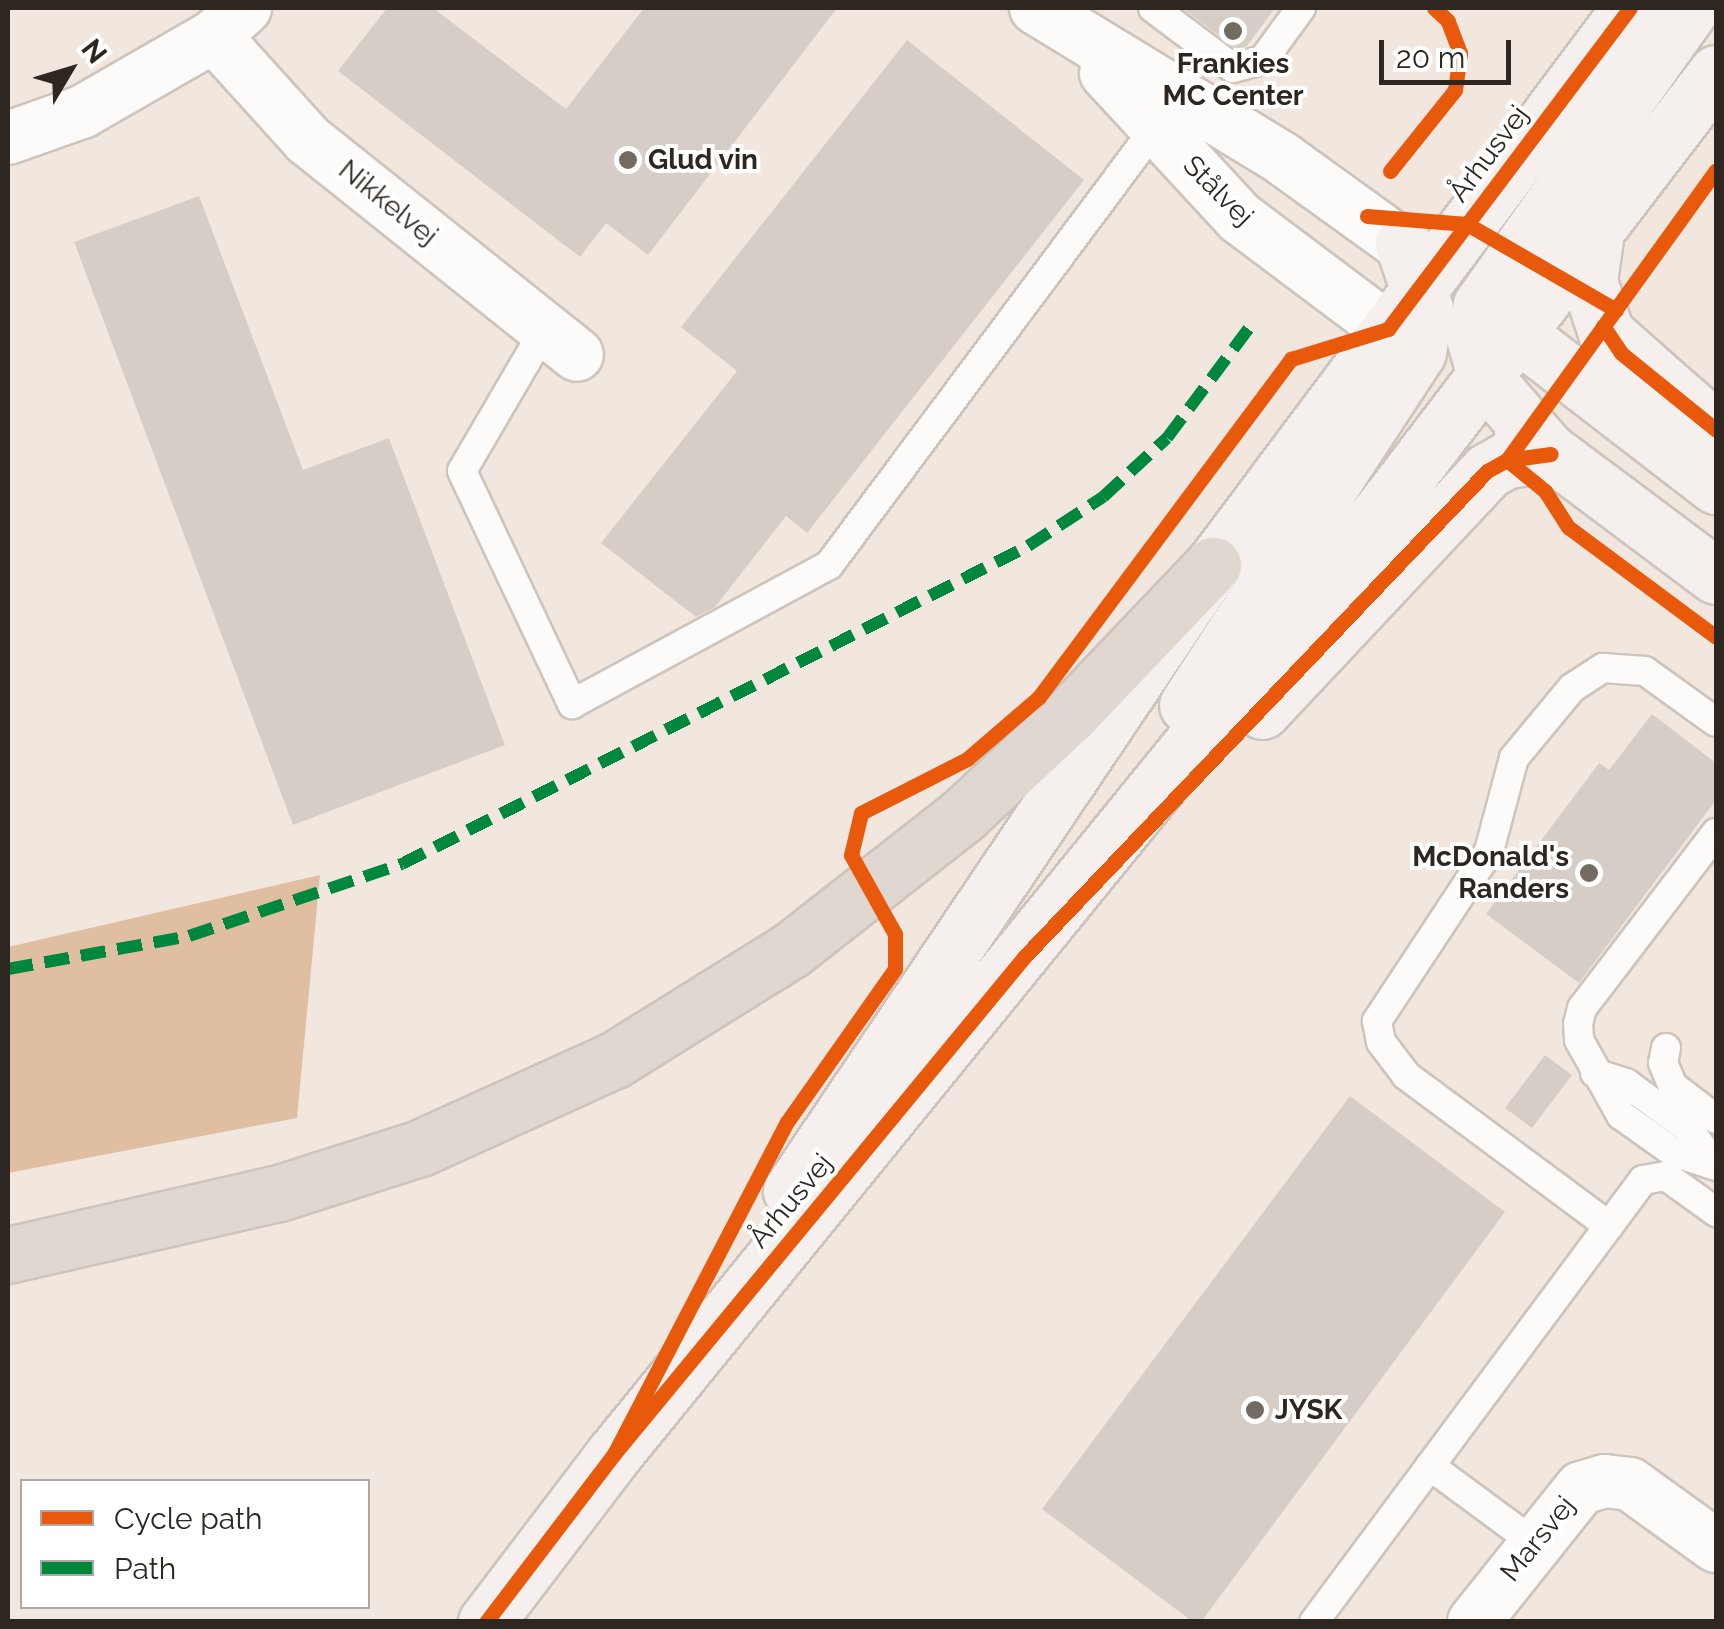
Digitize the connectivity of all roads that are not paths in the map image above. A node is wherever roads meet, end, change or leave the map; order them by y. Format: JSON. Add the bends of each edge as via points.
{"nodes":[{"id":1,"x":1153,"y":8,"type":"edge"},
{"id":2,"x":1301,"y":8,"type":"edge"},
{"id":3,"x":1630,"y":8,"type":"edge"},
{"id":4,"x":1690,"y":8,"type":"edge"},
{"id":5,"x":1052,"y":19,"type":"edge"},
{"id":6,"x":230,"y":22,"type":"edge"},
{"id":7,"x":1716,"y":73,"type":"edge"},
{"id":8,"x":1156,"y":127,"type":"junction"},
{"id":9,"x":8,"y":138,"type":"edge"},
{"id":10,"x":1595,"y":239,"type":"junction"},
{"id":11,"x":1419,"y":266,"type":"junction"},
{"id":12,"x":1500,"y":320,"type":"junction"},
{"id":13,"x":1403,"y":341,"type":"junction"},
{"id":14,"x":562,"y":342,"type":"joint"},
{"id":15,"x":1479,"y":387,"type":"junction"},
{"id":16,"x":1716,"y":430,"type":"edge"},
{"id":17,"x":1551,"y":454,"type":"junction"},
{"id":18,"x":1716,"y":486,"type":"edge"},
{"id":19,"x":1213,"y":564,"type":"junction"},
{"id":20,"x":1716,"y":576,"type":"edge"},
{"id":21,"x":1716,"y":722,"type":"edge"},
{"id":22,"x":1716,"y":834,"type":"edge"},
{"id":23,"x":1026,"y":956,"type":"junction"},
{"id":24,"x":1666,"y":1048,"type":"dead end"},
{"id":25,"x":1716,"y":1119,"type":"edge"},
{"id":26,"x":1714,"y":1164,"type":"edge"},
{"id":27,"x":1716,"y":1212,"type":"edge"},
{"id":28,"x":1609,"y":1226,"type":"junction"},
{"id":29,"x":8,"y":1255,"type":"edge"},
{"id":30,"x":614,"y":1454,"type":"junction"},
{"id":31,"x":1430,"y":1466,"type":"junction"},
{"id":32,"x":1533,"y":1542,"type":"junction"},
{"id":33,"x":1716,"y":1546,"type":"edge"},
{"id":34,"x":486,"y":1622,"type":"edge"},
{"id":35,"x":1314,"y":1622,"type":"edge"},
{"id":36,"x":1474,"y":1622,"type":"edge"}],
"edges":[{"from":1,"to":2,"type":"lane","via":[[1233,68],[1264,60]]},
{"from":3,"to":11,"type":"main road","name":"Århusvej"},
{"from":4,"to":12,"type":"main road"},
{"from":5,"to":8,"type":"street","name":"Stålvej"},
{"from":5,"to":11,"type":"street","name":"Stålvej","via":[[1283,159]]},
{"from":6,"to":9,"type":"street","name":"Nikkelvej","via":[[82,112]]},
{"from":6,"to":14,"type":"street","name":"Nikkelvej","via":[[308,140]]},
{"from":7,"to":10,"type":"main road","name":"Århusvej"},
{"from":8,"to":13,"type":"street","name":"Stålvej","via":[[1240,218]]},
{"from":8,"to":14,"type":"lane","via":[[830,566],[572,704],[462,471]]},
{"from":10,"to":12,"type":"main road","name":"Århusvej"},
{"from":10,"to":16,"type":"main road","via":[[1589,281],[1606,334]]},
{"from":11,"to":12,"type":"main road"},
{"from":11,"to":13,"type":"main road","name":"Århusvej"},
{"from":12,"to":15,"type":"main road","name":"Århusvej"},
{"from":12,"to":18,"type":"main road"},
{"from":13,"to":15,"type":"main road"},
{"from":13,"to":19,"type":"main road","name":"Århusvej"},
{"from":13,"to":23,"type":"main road"},
{"from":15,"to":17,"type":"main road"},
{"from":15,"to":23,"type":"main road","name":"Århusvej"},
{"from":17,"to":20,"type":"main road"},
{"from":17,"to":23,"type":"main road","via":[[1507,460],[1487,471]]},
{"from":19,"to":29,"type":"highway","via":[[1069,716],[870,893],[614,1060],[420,1148],[279,1193]]},
{"from":19,"to":30,"type":"main road","name":"Århusvej"},
{"from":21,"to":28,"type":"lane","via":[[1645,671],[1603,668],[1572,688],[1514,758],[1489,851],[1377,1021],[1381,1042],[1429,1093]]},
{"from":22,"to":26,"type":"lane","via":[[1582,1008],[1579,1040],[1594,1074],[1626,1083],[1689,1129]]},
{"from":23,"to":30,"type":"main road","name":"Århusvej"},
{"from":24,"to":25,"type":"lane","via":[[1663,1063],[1673,1086]]},
{"from":27,"to":28,"type":"lane","via":[[1666,1176],[1652,1174]]},
{"from":28,"to":31,"type":"lane"},
{"from":30,"to":34,"type":"main road","name":"Århusvej"},
{"from":31,"to":32,"type":"lane"},
{"from":31,"to":35,"type":"lane"},
{"from":32,"to":33,"type":"street","name":"Marsvej","via":[[1581,1488],[1605,1481],[1630,1484]]},
{"from":32,"to":36,"type":"street","name":"Marsvej"}]}
